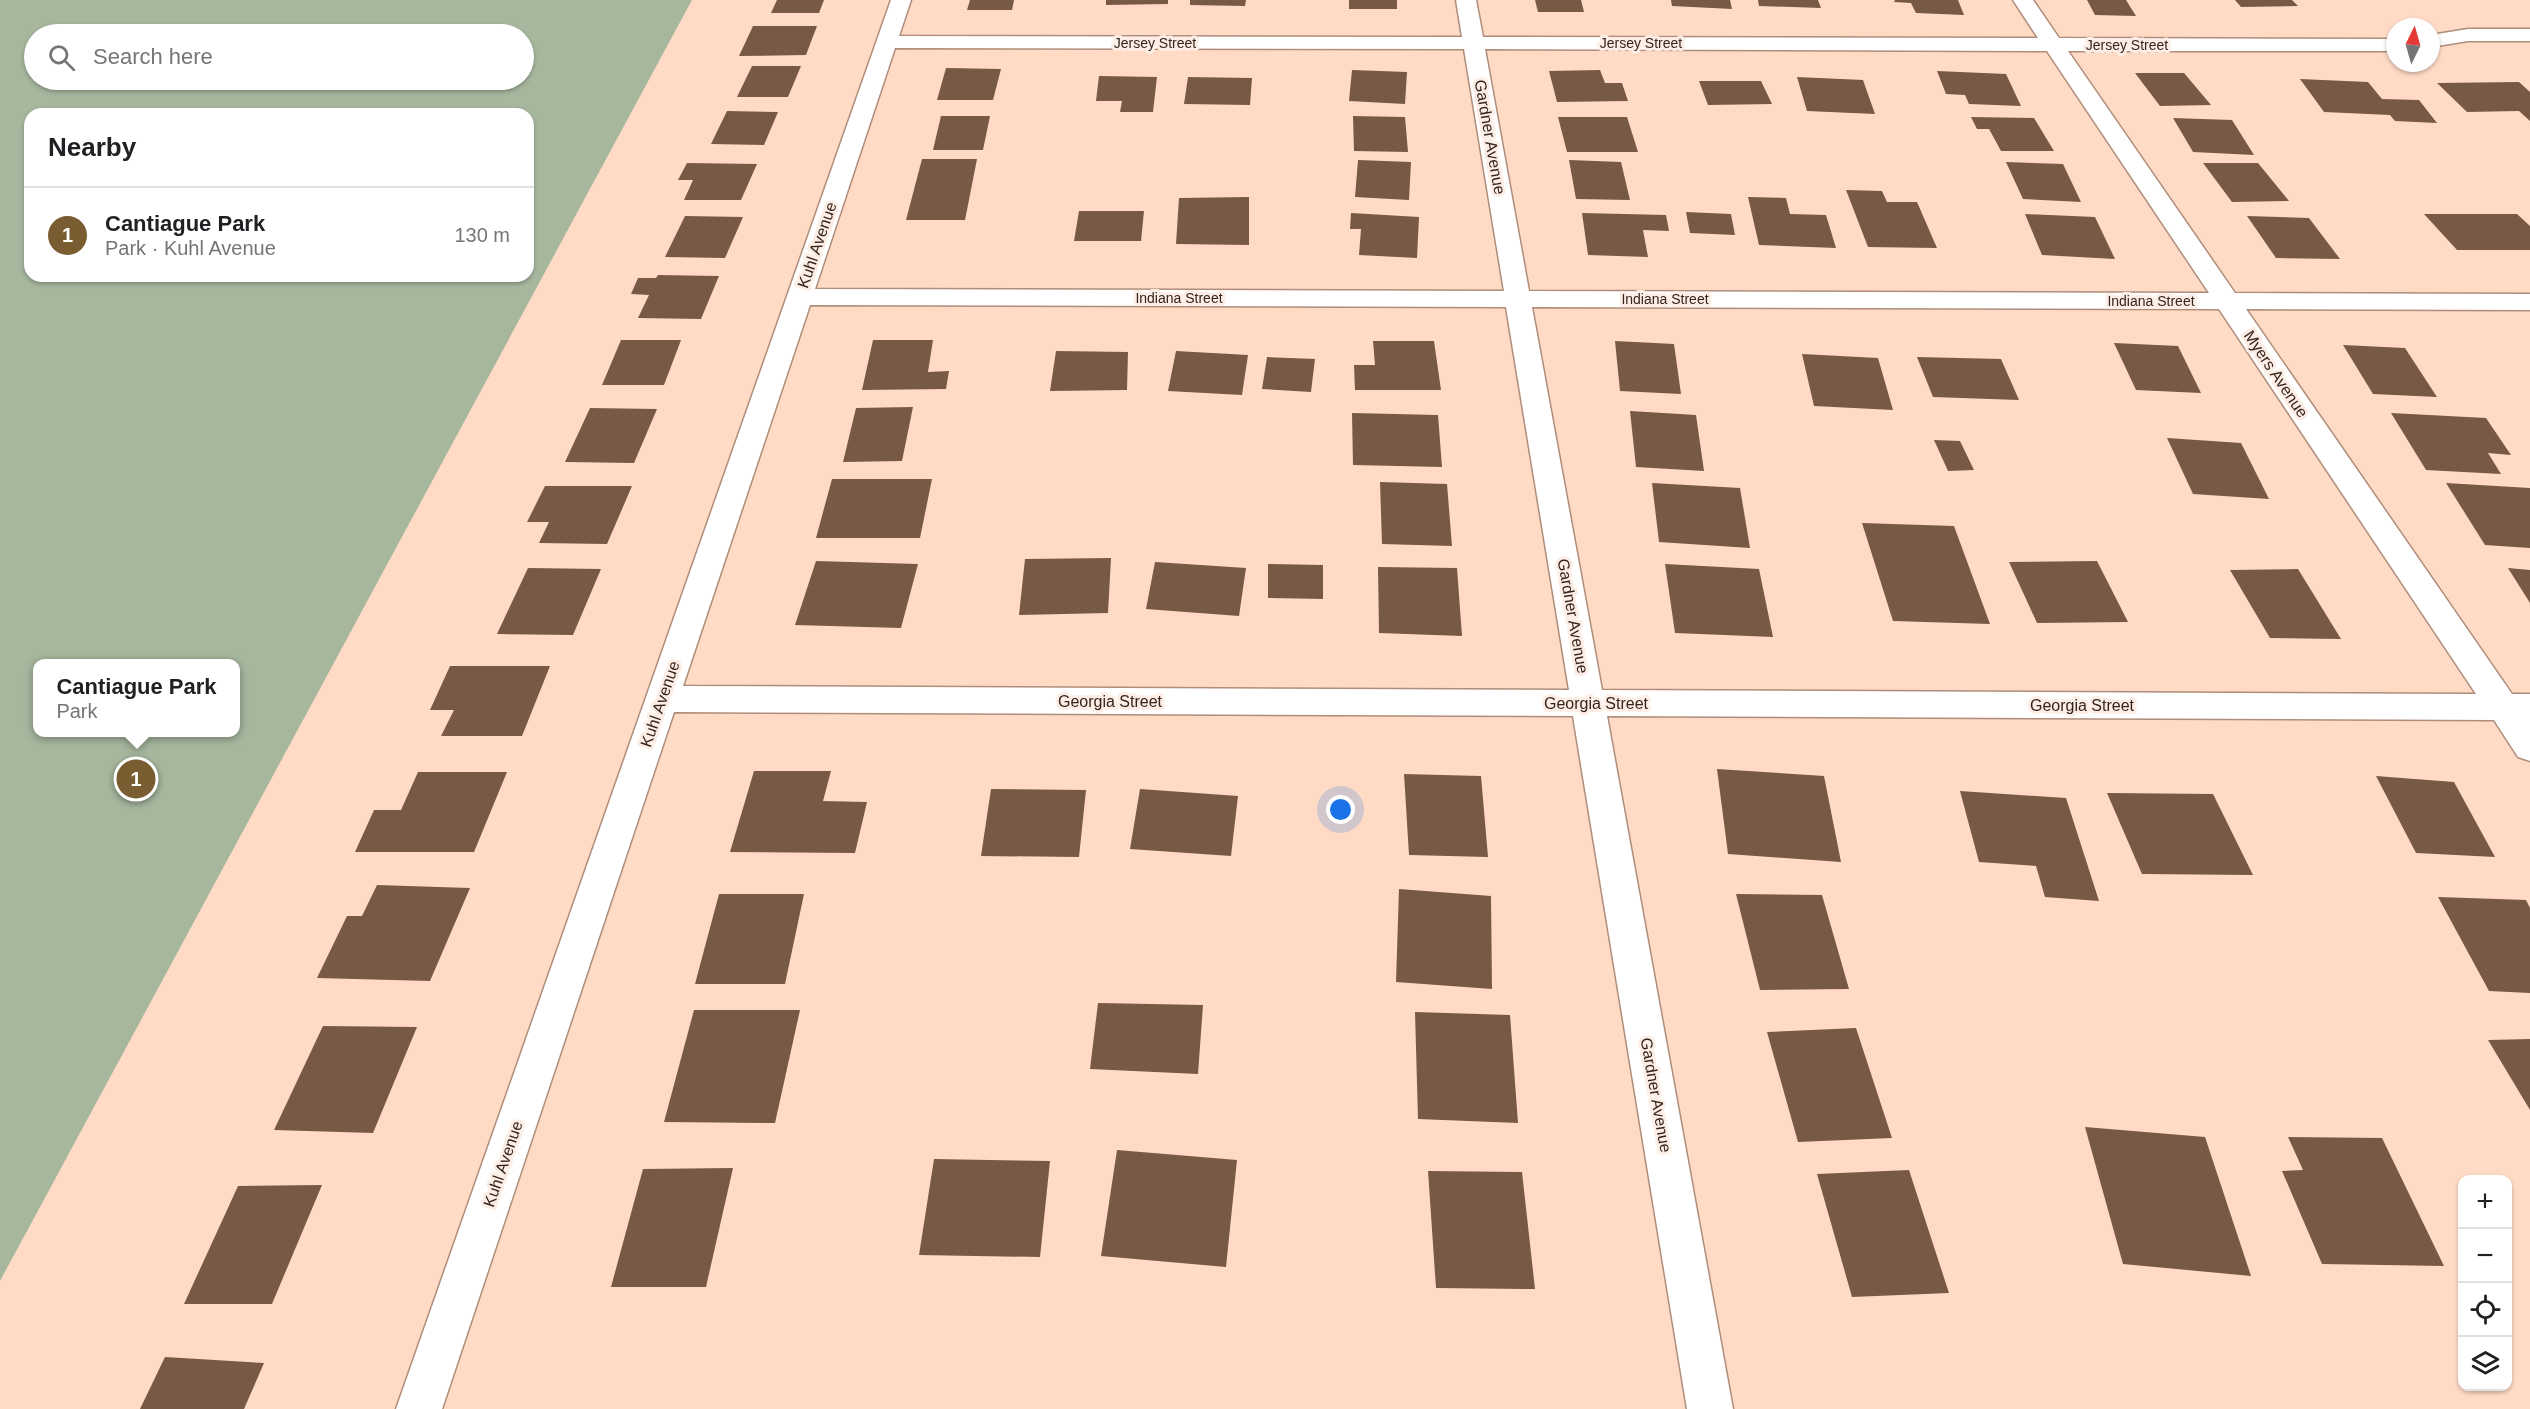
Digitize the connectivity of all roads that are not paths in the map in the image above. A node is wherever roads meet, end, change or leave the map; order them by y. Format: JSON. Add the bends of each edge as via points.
{"nodes":[{"id":1,"x":901,"y":0,"type":"edge"},
{"id":2,"x":1466,"y":0,"type":"edge"},
{"id":3,"x":2023,"y":0,"type":"edge"},
{"id":4,"x":2530,"y":34,"type":"edge"},
{"id":5,"x":2440,"y":40,"type":"edge"},
{"id":6,"x":886,"y":42,"type":"junction"},
{"id":7,"x":1474,"y":43,"type":"junction"},
{"id":8,"x":2053,"y":44,"type":"junction"},
{"id":9,"x":2386,"y":45,"type":"edge"},
{"id":10,"x":799,"y":297,"type":"junction"},
{"id":11,"x":1519,"y":299,"type":"junction"},
{"id":12,"x":2227,"y":301,"type":"junction"},
{"id":13,"x":2530,"y":302,"type":"edge"},
{"id":14,"x":661,"y":699,"type":"junction"},
{"id":15,"x":1589,"y":702,"type":"junction"},
{"id":16,"x":2516,"y":707,"type":"edge"},
{"id":17,"x":2530,"y":747,"type":"edge"},
{"id":18,"x":419,"y":1409,"type":"edge"},
{"id":19,"x":1710,"y":1409,"type":"edge"}],
"edges":[{"from":1,"to":6,"type":"street","name":"Kuhl Avenue"},
{"from":2,"to":7,"type":"street","name":"Gardner Avenue"},
{"from":3,"to":8,"type":"street","name":"Myers Avenue"},
{"from":4,"to":5,"type":"street"},
{"from":6,"to":7,"type":"street","name":"Jersey Street"},
{"from":6,"to":10,"type":"street","name":"Kuhl Avenue"},
{"from":7,"to":8,"type":"street","name":"Jersey Street"},
{"from":7,"to":11,"type":"street","name":"Gardner Avenue"},
{"from":8,"to":9,"type":"street","name":"Jersey Street"},
{"from":8,"to":12,"type":"street","name":"Myers Avenue"},
{"from":10,"to":11,"type":"street","name":"Indiana Street"},
{"from":10,"to":14,"type":"street","name":"Kuhl Avenue"},
{"from":11,"to":12,"type":"street","name":"Indiana Street"},
{"from":11,"to":15,"type":"street","name":"Gardner Avenue"},
{"from":12,"to":13,"type":"street","name":"Indiana Street"},
{"from":12,"to":16,"type":"street","name":"Myers Avenue"},
{"from":14,"to":15,"type":"street","name":"Georgia Street"},
{"from":14,"to":18,"type":"street","name":"Kuhl Avenue"},
{"from":15,"to":16,"type":"street","name":"Georgia Street"},
{"from":15,"to":19,"type":"street","name":"Gardner Avenue"},
{"from":16,"to":17,"type":"street","name":"Myers Avenue"}]}
